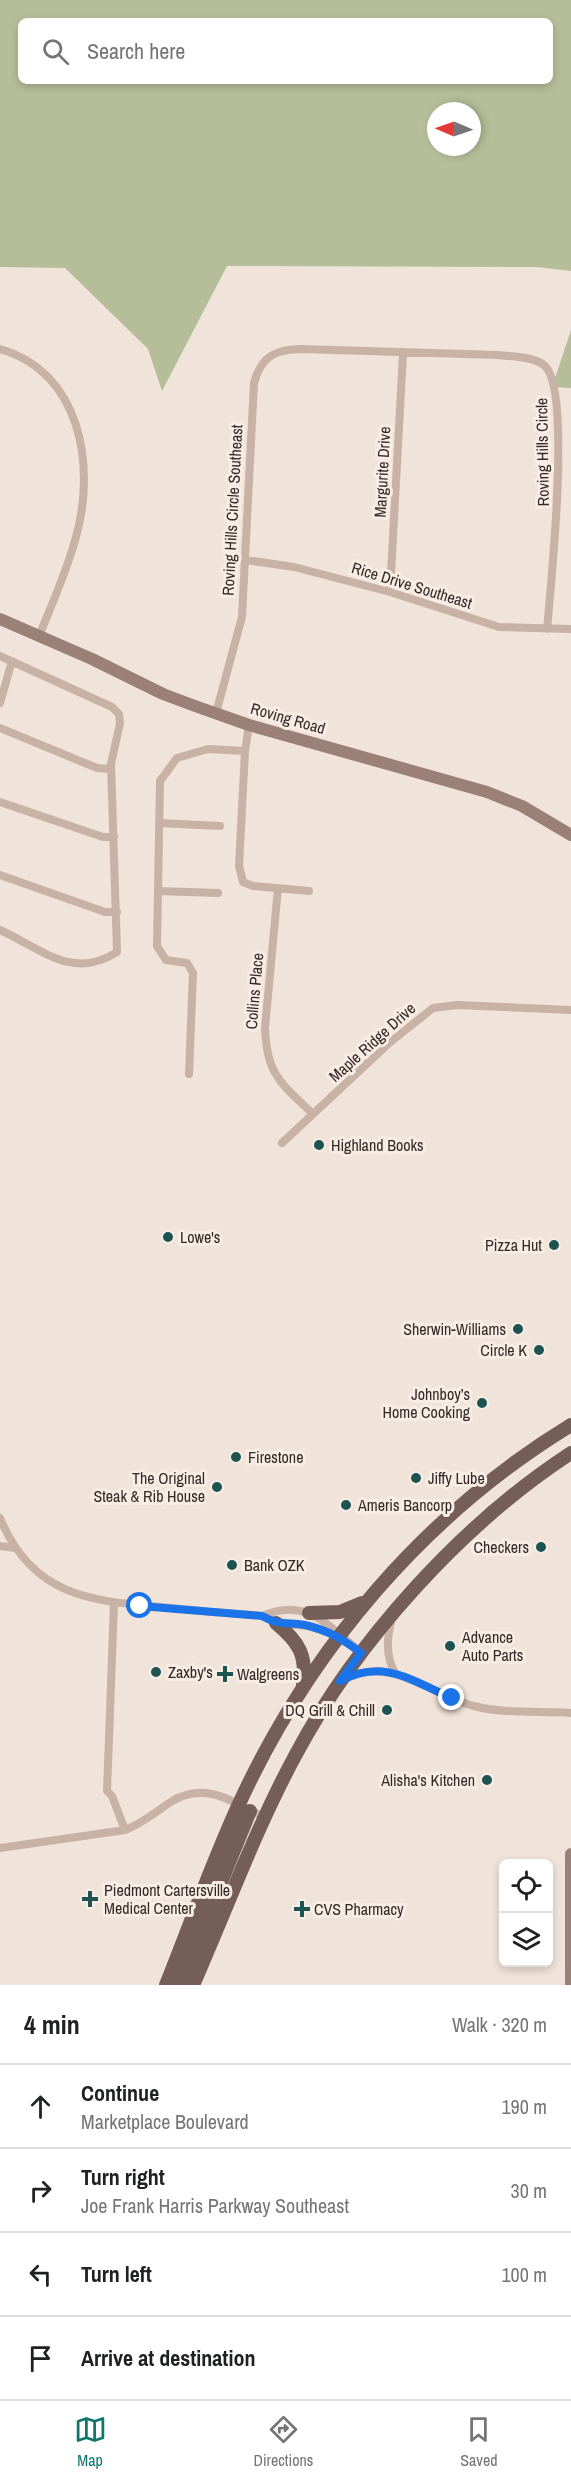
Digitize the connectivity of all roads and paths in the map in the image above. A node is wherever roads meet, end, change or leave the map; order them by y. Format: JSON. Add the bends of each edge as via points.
{"nodes":[{"id":1,"x":0,"y":349,"type":"edge"},
{"id":2,"x":314,"y":349,"type":"joint"},
{"id":3,"x":403,"y":354,"type":"junction"},
{"id":4,"x":246,"y":560,"type":"junction"},
{"id":5,"x":390,"y":592,"type":"junction"},
{"id":6,"x":0,"y":619,"type":"edge"},
{"id":7,"x":547,"y":629,"type":"junction"},
{"id":8,"x":571,"y":629,"type":"edge"},
{"id":9,"x":39,"y":636,"type":"junction"},
{"id":10,"x":0,"y":656,"type":"edge"},
{"id":11,"x":12,"y":661,"type":"junction"},
{"id":12,"x":0,"y":703,"type":"edge"},
{"id":13,"x":216,"y":714,"type":"junction"},
{"id":14,"x":249,"y":725,"type":"junction"},
{"id":15,"x":0,"y":728,"type":"edge"},
{"id":16,"x":245,"y":750,"type":"junction"},
{"id":17,"x":111,"y":769,"type":"junction"},
{"id":18,"x":0,"y":802,"type":"edge"},
{"id":19,"x":159,"y":823,"type":"junction"},
{"id":20,"x":220,"y":826,"type":"dead end"},
{"id":21,"x":571,"y":835,"type":"edge"},
{"id":22,"x":114,"y":837,"type":"junction"},
{"id":23,"x":0,"y":876,"type":"edge"},
{"id":24,"x":278,"y":888,"type":"junction"},
{"id":25,"x":158,"y":891,"type":"junction"},
{"id":26,"x":309,"y":891,"type":"dead end"},
{"id":27,"x":218,"y":893,"type":"dead end"},
{"id":28,"x":117,"y":912,"type":"junction"},
{"id":29,"x":0,"y":930,"type":"edge"},
{"id":30,"x":571,"y":1010,"type":"edge"},
{"id":31,"x":189,"y":1074,"type":"dead end"},
{"id":32,"x":313,"y":1114,"type":"junction"},
{"id":33,"x":282,"y":1143,"type":"dead end"},
{"id":34,"x":571,"y":1425,"type":"edge"},
{"id":35,"x":571,"y":1453,"type":"edge"},
{"id":36,"x":571,"y":1465,"type":"edge"},
{"id":37,"x":545,"y":1470,"type":"junction"},
{"id":38,"x":0,"y":1518,"type":"edge"},
{"id":39,"x":0,"y":1546,"type":"edge"},
{"id":40,"x":15,"y":1548,"type":"junction"},
{"id":41,"x":367,"y":1601,"type":"junction"},
{"id":42,"x":114,"y":1603,"type":"junction"},
{"id":43,"x":394,"y":1612,"type":"junction"},
{"id":44,"x":309,"y":1613,"type":"junction"},
{"id":45,"x":262,"y":1616,"type":"junction"},
{"id":46,"x":276,"y":1623,"type":"junction"},
{"id":47,"x":339,"y":1636,"type":"junction"},
{"id":48,"x":361,"y":1653,"type":"junction"},
{"id":49,"x":395,"y":1673,"type":"junction"},
{"id":50,"x":340,"y":1681,"type":"junction"},
{"id":51,"x":302,"y":1689,"type":"junction"},
{"id":52,"x":571,"y":1713,"type":"edge"},
{"id":53,"x":244,"y":1808,"type":"junction"},
{"id":54,"x":264,"y":1817,"type":"junction"},
{"id":55,"x":125,"y":1830,"type":"junction"},
{"id":56,"x":0,"y":1848,"type":"edge"},
{"id":57,"x":571,"y":1854,"type":"edge"},
{"id":58,"x":166,"y":1985,"type":"edge"},
{"id":59,"x":179,"y":1985,"type":"edge"},
{"id":60,"x":193,"y":1985,"type":"edge"},
{"id":61,"x":571,"y":1985,"type":"edge"}],
"edges":[{"from":1,"to":9,"type":"street","via":[[31,364],[56,386],[70,408],[84,460],[84,495],[76,536]]},
{"from":2,"to":3,"type":"street","name":"Roving Hills Circle"},
{"from":2,"to":4,"type":"street","name":"Roving Hills Circle Southeast","via":[[274,352],[257,374]]},
{"from":3,"to":5,"type":"street","name":"Margurite Drive"},
{"from":3,"to":7,"type":"street","name":"Roving Hills Circle","via":[[524,358],[541,363],[552,376],[558,397],[559,500]]},
{"from":4,"to":5,"type":"street","name":"Rice Drive Southeast","via":[[294,567]]},
{"from":4,"to":13,"type":"street","name":"Roving Hills Circle Southeast","via":[[242,617]]},
{"from":5,"to":7,"type":"street","name":"Rice Drive Southeast","via":[[499,627]]},
{"from":6,"to":9,"type":"street","name":"Roving Road"},
{"from":7,"to":8,"type":"street","name":"Rice Drive Southeast"},
{"from":9,"to":13,"type":"street","name":"Roving Road","via":[[163,694]]},
{"from":10,"to":11,"type":"street"},
{"from":11,"to":12,"type":"street"},
{"from":11,"to":17,"type":"street","via":[[112,707],[119,714]]},
{"from":13,"to":14,"type":"street","name":"Roving Road"},
{"from":14,"to":16,"type":"street"},
{"from":14,"to":21,"type":"street","name":"Roving Road","via":[[487,792],[530,810]]},
{"from":15,"to":17,"type":"street","via":[[98,768]]},
{"from":16,"to":19,"type":"street","via":[[208,749],[177,758],[160,780]]},
{"from":16,"to":24,"type":"street","via":[[239,866],[243,882]]},
{"from":17,"to":22,"type":"street"},
{"from":18,"to":22,"type":"street","via":[[103,837]]},
{"from":19,"to":20,"type":"street"},
{"from":19,"to":25,"type":"street"},
{"from":22,"to":28,"type":"street"},
{"from":23,"to":28,"type":"street","via":[[105,912]]},
{"from":24,"to":26,"type":"street"},
{"from":24,"to":32,"type":"street","name":"Collins Place","via":[[266,1051],[276,1079]]},
{"from":25,"to":27,"type":"street"},
{"from":25,"to":31,"type":"street","via":[[157,946],[166,960],[187,963],[193,973]]},
{"from":28,"to":29,"type":"street","via":[[117,952],[92,963],[52,959]]},
{"from":30,"to":32,"type":"street","name":"Maple Ridge Drive","via":[[457,1005],[433,1008]]},
{"from":32,"to":33,"type":"street","name":"Maple Ridge Drive"},
{"from":34,"to":41,"type":"main road","via":[[517,1460],[467,1500]]},
{"from":35,"to":37,"type":"main road"},
{"from":36,"to":37,"type":"main road"},
{"from":37,"to":43,"type":"main road","via":[[488,1517]]},
{"from":38,"to":40,"type":"street"},
{"from":39,"to":40,"type":"street"},
{"from":40,"to":42,"type":"street","via":[[54,1584]]},
{"from":41,"to":44,"type":"main road","via":[[340,1612]]},
{"from":41,"to":47,"type":"main road"},
{"from":42,"to":45,"type":"street"},
{"from":42,"to":55,"type":"street","via":[[107,1791]]},
{"from":43,"to":48,"type":"main road"},
{"from":43,"to":49,"type":"street","via":[[388,1650]]},
{"from":44,"to":45,"type":"street","via":[[276,1610]]},
{"from":44,"to":47,"type":"street","via":[[322,1619]]},
{"from":45,"to":46,"type":"street"},
{"from":46,"to":47,"type":"street","via":[[308,1626]]},
{"from":46,"to":51,"type":"main road","via":[[299,1648],[305,1665]]},
{"from":47,"to":48,"type":"street"},
{"from":47,"to":51,"type":"main road"},
{"from":48,"to":50,"type":"main road"},
{"from":49,"to":50,"type":"street","via":[[374,1670]]},
{"from":49,"to":52,"type":"street","via":[[477,1707]]},
{"from":50,"to":54,"type":"main road","via":[[296,1753]]},
{"from":51,"to":53,"type":"main road","via":[[270,1743]]},
{"from":53,"to":54,"type":"street"},
{"from":53,"to":55,"type":"street","via":[[213,1794],[188,1793]]},
{"from":53,"to":58,"type":"main road"},
{"from":53,"to":59,"type":"main road"},
{"from":54,"to":60,"type":"main road"},
{"from":55,"to":56,"type":"street"},
{"from":57,"to":61,"type":"street"}]}
